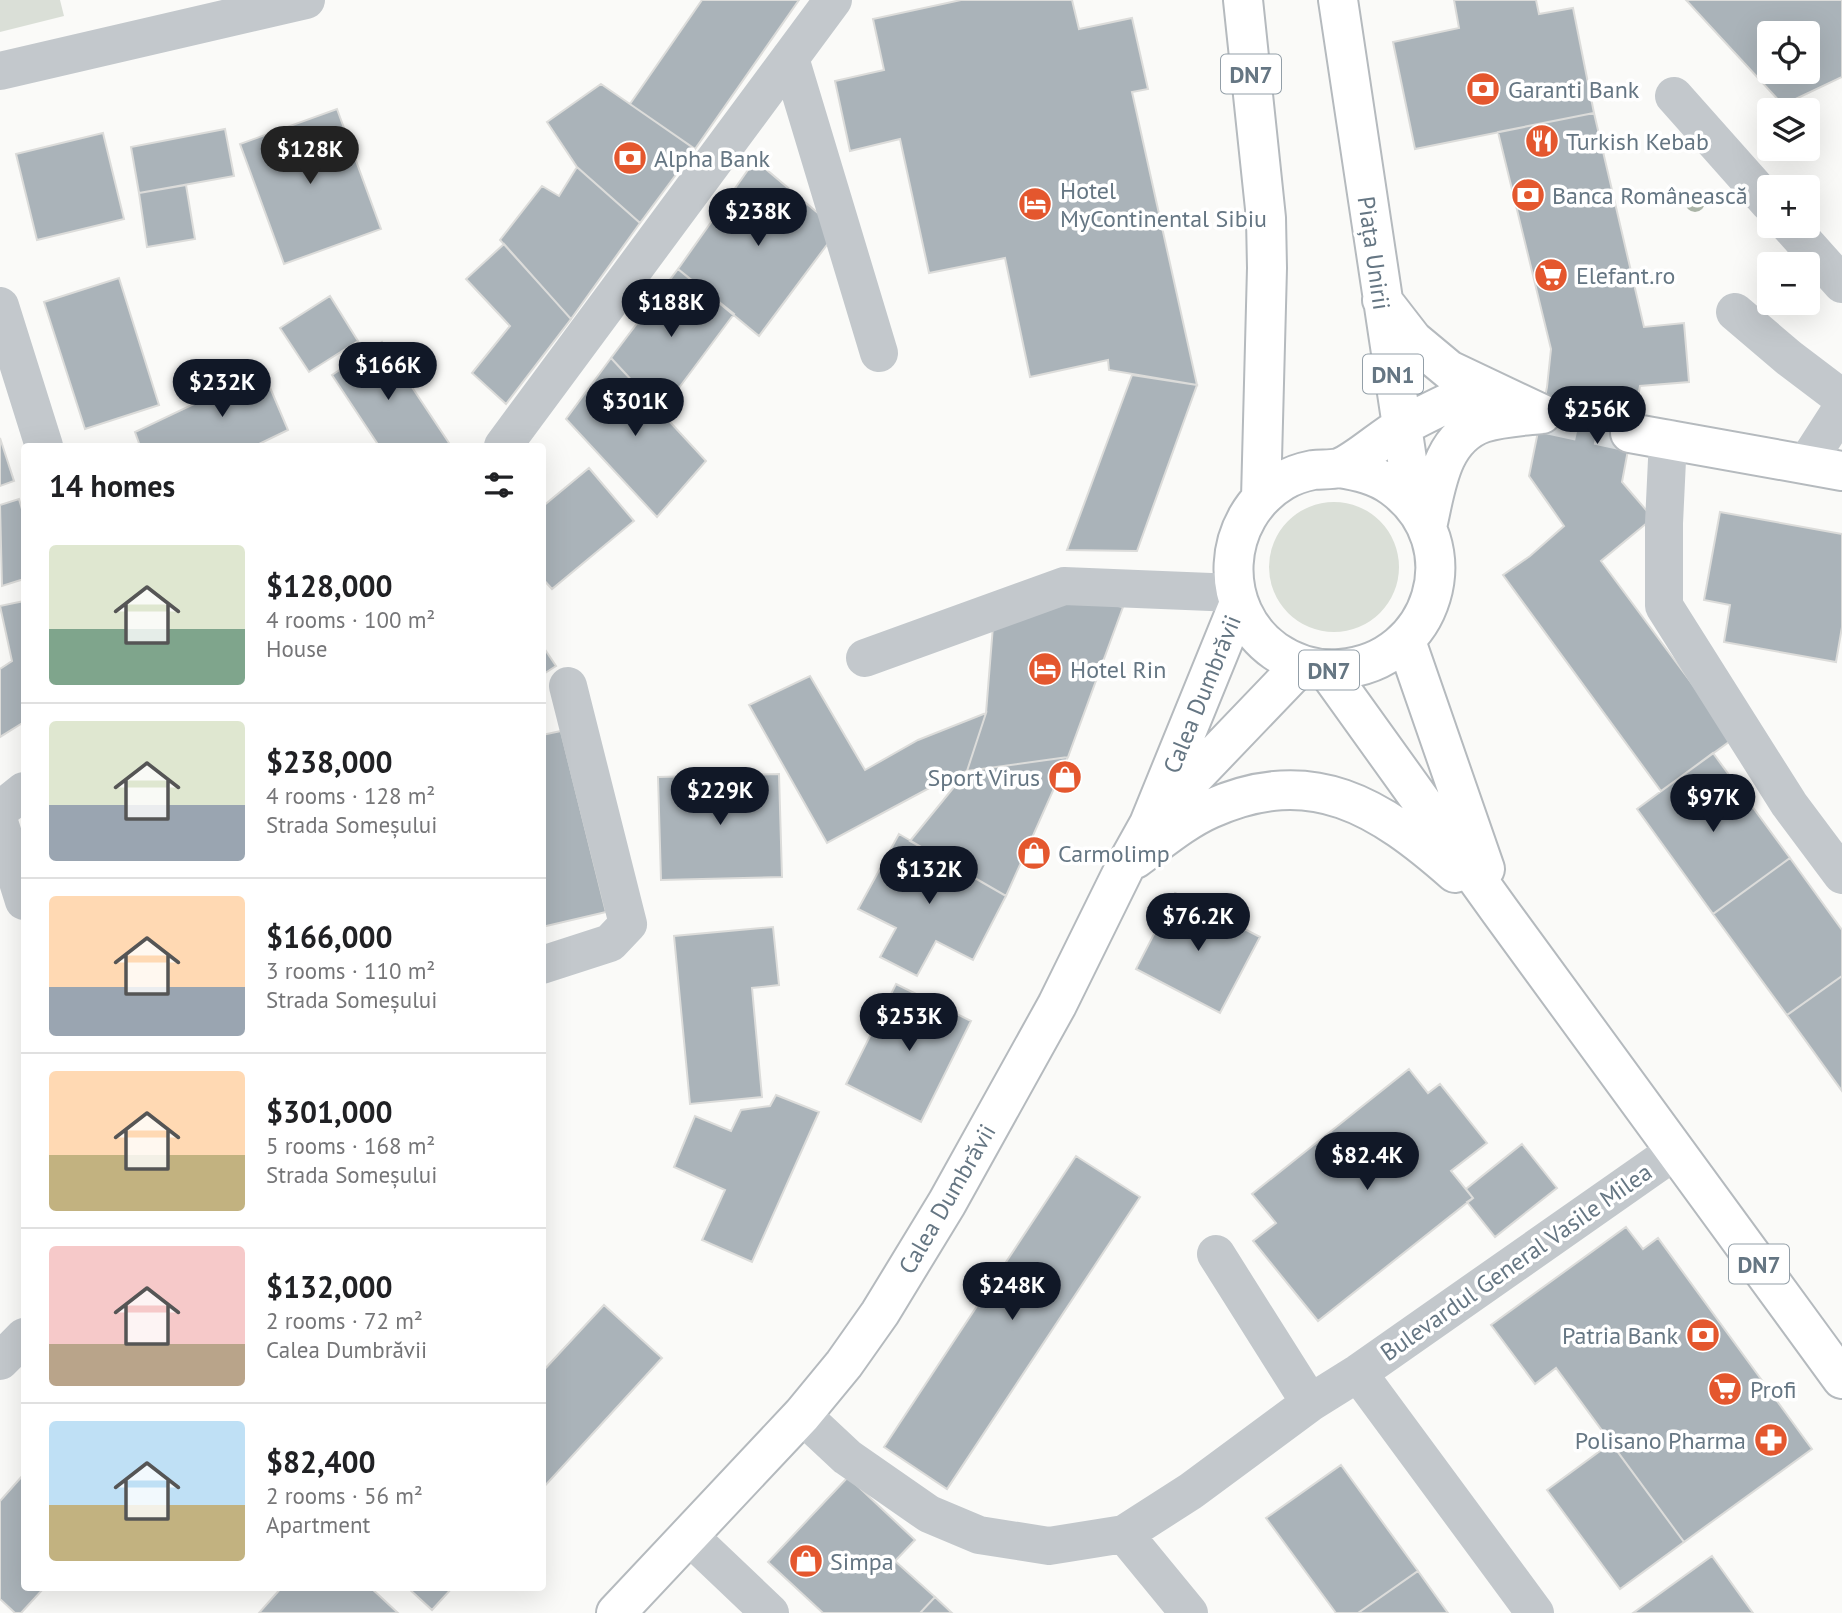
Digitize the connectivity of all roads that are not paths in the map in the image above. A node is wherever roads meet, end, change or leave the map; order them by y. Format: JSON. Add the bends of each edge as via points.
{"nodes":[{"id":1,"x":306,"y":0,"type":"edge"},
{"id":2,"x":833,"y":0,"type":"edge"},
{"id":3,"x":1243,"y":0,"type":"edge"},
{"id":4,"x":1338,"y":0,"type":"edge"},
{"id":5,"x":790,"y":58,"type":"junction"},
{"id":6,"x":0,"y":71,"type":"edge"},
{"id":7,"x":1674,"y":96,"type":"dead end"},
{"id":8,"x":1757,"y":189,"type":"edge"},
{"id":9,"x":1801,"y":238,"type":"edge"},
{"id":10,"x":1842,"y":285,"type":"edge"},
{"id":11,"x":1381,"y":299,"type":"junction"},
{"id":12,"x":0,"y":306,"type":"edge"},
{"id":13,"x":1735,"y":312,"type":"dead end"},
{"id":14,"x":879,"y":354,"type":"dead end"},
{"id":15,"x":1482,"y":387,"type":"junction"},
{"id":16,"x":1842,"y":398,"type":"edge"},
{"id":17,"x":1842,"y":408,"type":"edge"},
{"id":18,"x":1401,"y":427,"type":"junction"},
{"id":19,"x":1630,"y":433,"type":"tunnel mouth"},
{"id":20,"x":1668,"y":439,"type":"junction"},
{"id":21,"x":43,"y":443,"type":"edge"},
{"id":22,"x":505,"y":443,"type":"edge"},
{"id":23,"x":1824,"y":467,"type":"edge"},
{"id":24,"x":1339,"y":468,"type":"junction"},
{"id":25,"x":1261,"y":498,"type":"junction"},
{"id":26,"x":1420,"y":516,"type":"junction"},
{"id":27,"x":1237,"y":598,"type":"junction"},
{"id":28,"x":1406,"y":641,"type":"junction"},
{"id":29,"x":865,"y":658,"type":"dead end"},
{"id":30,"x":1314,"y":667,"type":"junction"},
{"id":31,"x":568,"y":685,"type":"dead end"},
{"id":32,"x":21,"y":793,"type":"edge"},
{"id":33,"x":0,"y":810,"type":"edge"},
{"id":34,"x":1149,"y":824,"type":"junction"},
{"id":35,"x":0,"y":825,"type":"edge"},
{"id":36,"x":1125,"y":867,"type":"junction"},
{"id":37,"x":1842,"y":874,"type":"edge"},
{"id":38,"x":21,"y":892,"type":"edge"},
{"id":39,"x":1500,"y":911,"type":"junction"},
{"id":40,"x":546,"y":964,"type":"edge"},
{"id":41,"x":1675,"y":1151,"type":"junction"},
{"id":42,"x":1216,"y":1254,"type":"dead end"},
{"id":43,"x":21,"y":1340,"type":"edge"},
{"id":44,"x":0,"y":1361,"type":"edge"},
{"id":45,"x":1357,"y":1373,"type":"junction"},
{"id":46,"x":1842,"y":1379,"type":"edge"},
{"id":47,"x":1310,"y":1403,"type":"junction"},
{"id":48,"x":802,"y":1415,"type":"junction"},
{"id":49,"x":1124,"y":1534,"type":"junction"},
{"id":50,"x":690,"y":1536,"type":"junction"},
{"id":51,"x":616,"y":1613,"type":"edge"},
{"id":52,"x":770,"y":1613,"type":"edge"},
{"id":53,"x":1189,"y":1613,"type":"edge"},
{"id":54,"x":1535,"y":1613,"type":"edge"}],
"edges":[{"from":1,"to":6,"type":"street"},
{"from":2,"to":5,"type":"street"},
{"from":3,"to":25,"type":"main road","number":"DN7","via":[[1266,218]]},
{"from":4,"to":11,"type":"main road","name":"Piața Unirii","number":"DN1"},
{"from":5,"to":14,"type":"street"},
{"from":5,"to":22,"type":"street"},
{"from":7,"to":8,"type":"street"},
{"from":9,"to":10,"type":"street"},
{"from":11,"to":15,"type":"main road","via":[[1428,354]]},
{"from":11,"to":18,"type":"main road","name":"Piața Unirii","number":"DN1"},
{"from":12,"to":21,"type":"street"},
{"from":13,"to":16,"type":"street"},
{"from":15,"to":18,"type":"main road"},
{"from":15,"to":26,"type":"main road","via":[[1542,414],[1484,422],[1463,433],[1450,449]]},
{"from":17,"to":23,"type":"street"},
{"from":18,"to":24,"type":"main road"},
{"from":18,"to":26,"type":"main road","name":"Piața Unirii","number":"DN1"},
{"from":19,"to":20,"type":"main road"},
{"from":20,"to":23,"type":"main road"},
{"from":20,"to":37,"type":"street","via":[[1664,606],[1789,804]]},
{"from":24,"to":25,"type":"main road","number":"DN7","via":[[1310,470],[1283,481]]},
{"from":24,"to":26,"type":"main road","number":"DN7","via":[[1367,473],[1393,486]]},
{"from":25,"to":27,"type":"main road","number":"DN7","via":[[1248,514],[1234,552]]},
{"from":26,"to":28,"type":"main road","number":"DN7","via":[[1433,546],[1434,587],[1428,607]]},
{"from":27,"to":29,"type":"street","via":[[1064,586]]},
{"from":27,"to":30,"type":"main road","number":"DN7","via":[[1253,630],[1275,651]]},
{"from":27,"to":34,"type":"main road","name":"Calea Dumbrăvii"},
{"from":28,"to":30,"type":"main road","number":"DN7","via":[[1382,658],[1356,668]]},
{"from":28,"to":39,"type":"main road","name":"Bulevardul General Vasile Milea","number":"DN7"},
{"from":30,"to":34,"type":"main road","name":"Calea Dumbrăvii"},
{"from":30,"to":39,"type":"main road","name":"Bulevardul General Vasile Milea","number":"DN7"},
{"from":31,"to":40,"type":"street","via":[[628,924],[610,943]]},
{"from":32,"to":33,"type":"street"},
{"from":34,"to":36,"type":"main road","name":"Calea Dumbrăvii"},
{"from":35,"to":38,"type":"street"},
{"from":36,"to":39,"type":"main road","via":[[1211,808],[1251,795],[1302,789],[1351,800],[1391,821]]},
{"from":36,"to":48,"type":"main road","name":"Calea Dumbrăvii","via":[[1057,1005],[947,1203],[880,1313]]},
{"from":39,"to":41,"type":"main road","name":"Bulevardul General Vasile Milea","number":"DN7"},
{"from":41,"to":45,"type":"street","name":"Bulevardul General Vasile Milea"},
{"from":41,"to":46,"type":"main road","name":"Bulevardul General Vasile Milea","number":"DN7"},
{"from":42,"to":47,"type":"street"},
{"from":43,"to":44,"type":"street"},
{"from":45,"to":47,"type":"street","name":"Bulevardul General Vasile Milea"},
{"from":45,"to":54,"type":"street"},
{"from":47,"to":49,"type":"street","name":"Bulevardul General Vasile Milea"},
{"from":48,"to":49,"type":"street","via":[[847,1457],[929,1514],[979,1535],[1049,1546]]},
{"from":48,"to":50,"type":"main road","name":"Calea Dumbrăvii"},
{"from":49,"to":53,"type":"street"},
{"from":50,"to":51,"type":"main road","name":"Calea Dumbrăvii"},
{"from":50,"to":52,"type":"street"}]}
